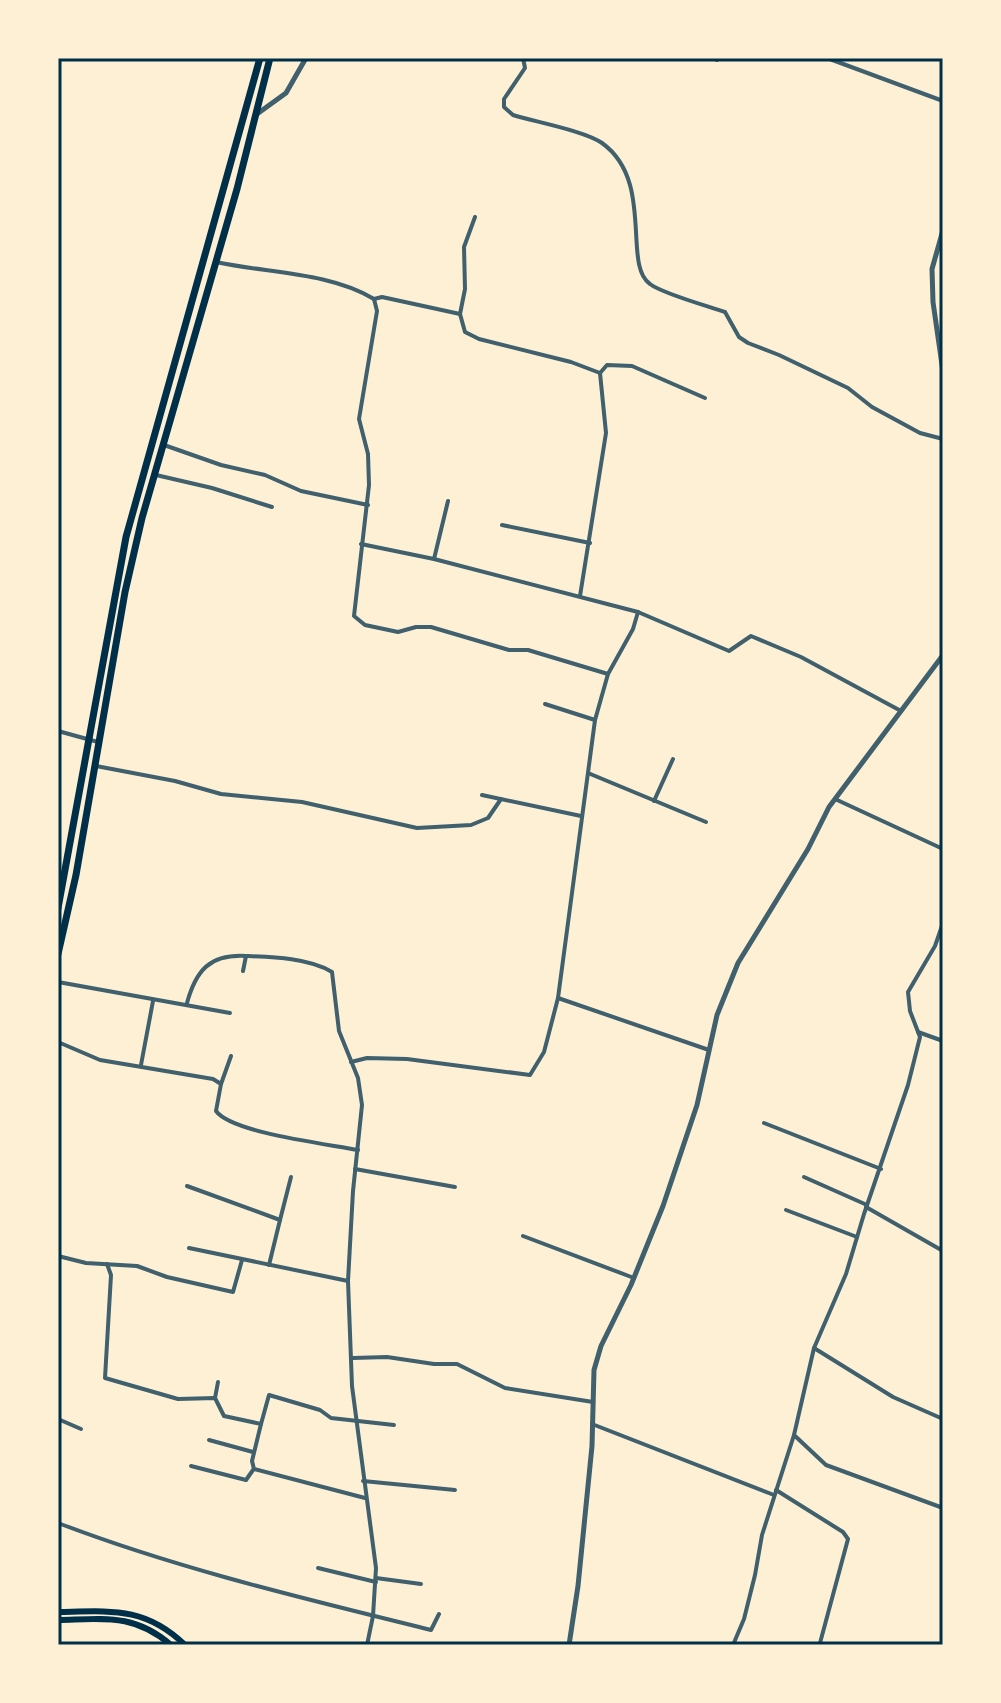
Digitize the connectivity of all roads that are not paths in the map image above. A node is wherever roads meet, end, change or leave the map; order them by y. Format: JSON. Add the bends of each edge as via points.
{"nodes":[{"id":1,"x":260,"y":58,"type":"edge"},
{"id":2,"x":270,"y":58,"type":"edge"},
{"id":3,"x":306,"y":58,"type":"edge"},
{"id":4,"x":523,"y":58,"type":"edge"},
{"id":5,"x":827,"y":58,"type":"edge"},
{"id":6,"x":943,"y":101,"type":"edge"},
{"id":7,"x":247,"y":112,"type":"junction"},
{"id":8,"x":257,"y":114,"type":"junction"},
{"id":9,"x":475,"y":217,"type":"dead end"},
{"id":10,"x":943,"y":230,"type":"edge"},
{"id":11,"x":216,"y":262,"type":"junction"},
{"id":12,"x":374,"y":299,"type":"junction"},
{"id":13,"x":460,"y":314,"type":"junction"},
{"id":14,"x":184,"y":330,"type":"junction"},
{"id":15,"x":194,"y":333,"type":"junction"},
{"id":16,"x":943,"y":372,"type":"edge"},
{"id":17,"x":600,"y":373,"type":"junction"},
{"id":18,"x":705,"y":398,"type":"dead end"},
{"id":19,"x":943,"y":439,"type":"edge"},
{"id":20,"x":162,"y":444,"type":"junction"},
{"id":21,"x":153,"y":475,"type":"junction"},
{"id":22,"x":448,"y":501,"type":"dead end"},
{"id":23,"x":368,"y":505,"type":"junction"},
{"id":24,"x":272,"y":507,"type":"dead end"},
{"id":25,"x":131,"y":515,"type":"junction"},
{"id":26,"x":142,"y":518,"type":"junction"},
{"id":27,"x":502,"y":525,"type":"dead end"},
{"id":28,"x":590,"y":543,"type":"junction"},
{"id":29,"x":361,"y":544,"type":"junction"},
{"id":30,"x":121,"y":559,"type":"junction"},
{"id":31,"x":434,"y":559,"type":"junction"},
{"id":32,"x":132,"y":562,"type":"junction"},
{"id":33,"x":580,"y":596,"type":"junction"},
{"id":34,"x":638,"y":612,"type":"junction"},
{"id":35,"x":943,"y":655,"type":"edge"},
{"id":36,"x":608,"y":674,"type":"junction"},
{"id":37,"x":545,"y":704,"type":"dead end"},
{"id":38,"x":901,"y":711,"type":"junction"},
{"id":39,"x":595,"y":720,"type":"junction"},
{"id":40,"x":58,"y":731,"type":"edge"},
{"id":41,"x":88,"y":740,"type":"junction"},
{"id":42,"x":98,"y":742,"type":"junction"},
{"id":43,"x":673,"y":759,"type":"dead end"},
{"id":44,"x":94,"y":766,"type":"junction"},
{"id":45,"x":588,"y":773,"type":"junction"},
{"id":46,"x":482,"y":795,"type":"dead end"},
{"id":47,"x":501,"y":799,"type":"junction"},
{"id":48,"x":835,"y":799,"type":"junction"},
{"id":49,"x":654,"y":801,"type":"junction"},
{"id":50,"x":582,"y":816,"type":"junction"},
{"id":51,"x":706,"y":822,"type":"dead end"},
{"id":52,"x":943,"y":849,"type":"edge"},
{"id":53,"x":58,"y":908,"type":"edge"},
{"id":54,"x":943,"y":923,"type":"edge"},
{"id":55,"x":58,"y":954,"type":"edge"},
{"id":56,"x":246,"y":956,"type":"junction"},
{"id":57,"x":243,"y":971,"type":"dead end"},
{"id":58,"x":58,"y":982,"type":"edge"},
{"id":59,"x":558,"y":998,"type":"junction"},
{"id":60,"x":153,"y":1001,"type":"junction"},
{"id":61,"x":187,"y":1004,"type":"junction"},
{"id":62,"x":230,"y":1013,"type":"dead end"},
{"id":63,"x":918,"y":1032,"type":"junction"},
{"id":64,"x":943,"y":1041,"type":"edge"},
{"id":65,"x":58,"y":1042,"type":"edge"},
{"id":66,"x":709,"y":1050,"type":"junction"},
{"id":67,"x":231,"y":1056,"type":"dead end"},
{"id":68,"x":351,"y":1062,"type":"junction"},
{"id":69,"x":141,"y":1065,"type":"junction"},
{"id":70,"x":221,"y":1084,"type":"junction"},
{"id":71,"x":764,"y":1123,"type":"dead end"},
{"id":72,"x":358,"y":1150,"type":"junction"},
{"id":73,"x":355,"y":1169,"type":"junction"},
{"id":74,"x":881,"y":1169,"type":"junction"},
{"id":75,"x":291,"y":1177,"type":"dead end"},
{"id":76,"x":804,"y":1177,"type":"dead end"},
{"id":77,"x":187,"y":1186,"type":"dead end"},
{"id":78,"x":455,"y":1187,"type":"dead end"},
{"id":79,"x":867,"y":1206,"type":"junction"},
{"id":80,"x":786,"y":1210,"type":"dead end"},
{"id":81,"x":280,"y":1220,"type":"junction"},
{"id":82,"x":523,"y":1236,"type":"dead end"},
{"id":83,"x":857,"y":1237,"type":"junction"},
{"id":84,"x":189,"y":1248,"type":"dead end"},
{"id":85,"x":943,"y":1251,"type":"edge"},
{"id":86,"x":58,"y":1256,"type":"edge"},
{"id":87,"x":242,"y":1260,"type":"junction"},
{"id":88,"x":107,"y":1264,"type":"junction"},
{"id":89,"x":269,"y":1265,"type":"junction"},
{"id":90,"x":634,"y":1278,"type":"junction"},
{"id":91,"x":348,"y":1281,"type":"junction"},
{"id":92,"x":814,"y":1348,"type":"junction"},
{"id":93,"x":353,"y":1358,"type":"junction"},
{"id":94,"x":218,"y":1382,"type":"dead end"},
{"id":95,"x":215,"y":1398,"type":"junction"},
{"id":96,"x":593,"y":1402,"type":"junction"},
{"id":97,"x":58,"y":1419,"type":"edge"},
{"id":98,"x":943,"y":1419,"type":"edge"},
{"id":99,"x":357,"y":1421,"type":"junction"},
{"id":100,"x":261,"y":1424,"type":"junction"},
{"id":101,"x":592,"y":1424,"type":"junction"},
{"id":102,"x":394,"y":1425,"type":"dead end"},
{"id":103,"x":81,"y":1429,"type":"dead end"},
{"id":104,"x":794,"y":1435,"type":"junction"},
{"id":105,"x":209,"y":1440,"type":"dead end"},
{"id":106,"x":254,"y":1452,"type":"junction"},
{"id":107,"x":191,"y":1466,"type":"dead end"},
{"id":108,"x":254,"y":1469,"type":"junction"},
{"id":109,"x":363,"y":1481,"type":"junction"},
{"id":110,"x":455,"y":1490,"type":"dead end"},
{"id":111,"x":775,"y":1493,"type":"junction"},
{"id":112,"x":365,"y":1498,"type":"junction"},
{"id":113,"x":943,"y":1508,"type":"edge"},
{"id":114,"x":58,"y":1523,"type":"edge"},
{"id":115,"x":318,"y":1568,"type":"dead end"},
{"id":116,"x":376,"y":1580,"type":"junction"},
{"id":117,"x":421,"y":1584,"type":"dead end"},
{"id":118,"x":58,"y":1612,"type":"edge"},
{"id":119,"x":439,"y":1614,"type":"dead end"},
{"id":120,"x":373,"y":1616,"type":"junction"},
{"id":121,"x":58,"y":1620,"type":"edge"},
{"id":122,"x":171,"y":1645,"type":"edge"},
{"id":123,"x":185,"y":1645,"type":"edge"},
{"id":124,"x":367,"y":1645,"type":"edge"},
{"id":125,"x":569,"y":1645,"type":"edge"},
{"id":126,"x":733,"y":1645,"type":"edge"},
{"id":127,"x":822,"y":1645,"type":"edge"}],
"edges":[{"from":1,"to":7,"type":"main road"},
{"from":2,"to":8,"type":"main road"},
{"from":3,"to":8,"type":"street","via":[[286,93]]},
{"from":4,"to":19,"type":"street","via":[[525,68],[504,107],[513,115],[599,141],[617,156],[634,192],[639,272],[650,284],[725,312],[748,343],[848,388],[920,433]]},
{"from":5,"to":6,"type":"street"},
{"from":7,"to":8,"type":"main road"},
{"from":7,"to":14,"type":"main road"},
{"from":8,"to":11,"type":"main road"},
{"from":9,"to":13,"type":"street","via":[[464,247]]},
{"from":10,"to":16,"type":"street","via":[[932,269]]},
{"from":11,"to":12,"type":"street","via":[[305,276]]},
{"from":11,"to":15,"type":"main road"},
{"from":12,"to":13,"type":"street"},
{"from":12,"to":23,"type":"street","via":[[377,311],[359,419],[369,465]]},
{"from":13,"to":17,"type":"street","via":[[470,336]]},
{"from":14,"to":15,"type":"main road"},
{"from":14,"to":25,"type":"main road"},
{"from":15,"to":20,"type":"main road"},
{"from":17,"to":18,"type":"street","via":[[607,365],[632,366]]},
{"from":17,"to":28,"type":"street","via":[[606,433]]},
{"from":20,"to":21,"type":"main road"},
{"from":20,"to":23,"type":"street","via":[[301,491]]},
{"from":21,"to":24,"type":"street"},
{"from":21,"to":26,"type":"main road"},
{"from":22,"to":31,"type":"street"},
{"from":23,"to":29,"type":"street"},
{"from":25,"to":26,"type":"main road"},
{"from":25,"to":30,"type":"main road"},
{"from":26,"to":32,"type":"main road"},
{"from":27,"to":28,"type":"street"},
{"from":28,"to":33,"type":"street"},
{"from":29,"to":31,"type":"street"},
{"from":29,"to":36,"type":"street","via":[[354,616],[360,623],[398,632],[431,627]]},
{"from":30,"to":32,"type":"main road"},
{"from":30,"to":41,"type":"main road"},
{"from":31,"to":33,"type":"street"},
{"from":32,"to":42,"type":"main road"},
{"from":33,"to":34,"type":"street"},
{"from":34,"to":36,"type":"street"},
{"from":34,"to":38,"type":"street","via":[[729,651],[751,636]]},
{"from":35,"to":38,"type":"street"},
{"from":36,"to":39,"type":"street"},
{"from":37,"to":39,"type":"street"},
{"from":38,"to":48,"type":"street"},
{"from":39,"to":45,"type":"street"},
{"from":40,"to":41,"type":"street"},
{"from":41,"to":42,"type":"street"},
{"from":41,"to":53,"type":"main road"},
{"from":42,"to":44,"type":"main road"},
{"from":43,"to":49,"type":"street"},
{"from":44,"to":47,"type":"street","via":[[417,828],[471,825],[488,818]]},
{"from":44,"to":55,"type":"main road"},
{"from":45,"to":49,"type":"street"},
{"from":45,"to":50,"type":"street"},
{"from":46,"to":47,"type":"street"},
{"from":47,"to":50,"type":"street"},
{"from":48,"to":52,"type":"street"},
{"from":48,"to":66,"type":"street","via":[[738,963]]},
{"from":49,"to":51,"type":"street"},
{"from":50,"to":59,"type":"street"},
{"from":54,"to":63,"type":"street","via":[[908,992]]},
{"from":56,"to":57,"type":"street"},
{"from":56,"to":61,"type":"street","via":[[218,957],[207,965],[192,985]]},
{"from":56,"to":68,"type":"street","via":[[309,963],[332,972],[339,1031]]},
{"from":58,"to":60,"type":"street"},
{"from":59,"to":66,"type":"street"},
{"from":59,"to":68,"type":"street","via":[[544,1052],[530,1075],[407,1059]]},
{"from":60,"to":61,"type":"street"},
{"from":60,"to":69,"type":"street"},
{"from":61,"to":62,"type":"street"},
{"from":63,"to":64,"type":"street"},
{"from":63,"to":74,"type":"street","via":[[908,1085]]},
{"from":65,"to":69,"type":"street","via":[[100,1060]]},
{"from":66,"to":90,"type":"street","via":[[692,1119]]},
{"from":67,"to":70,"type":"street"},
{"from":68,"to":72,"type":"street","via":[[361,1089]]},
{"from":69,"to":70,"type":"street"},
{"from":70,"to":72,"type":"street","via":[[216,1111],[221,1118],[244,1128]]},
{"from":71,"to":74,"type":"street"},
{"from":72,"to":73,"type":"street"},
{"from":73,"to":78,"type":"street"},
{"from":73,"to":91,"type":"street"},
{"from":74,"to":79,"type":"street"},
{"from":75,"to":81,"type":"street"},
{"from":76,"to":79,"type":"street"},
{"from":77,"to":81,"type":"street"},
{"from":79,"to":83,"type":"street"},
{"from":79,"to":85,"type":"street"},
{"from":80,"to":83,"type":"street"},
{"from":81,"to":89,"type":"street"},
{"from":82,"to":90,"type":"street"},
{"from":83,"to":92,"type":"street"},
{"from":84,"to":87,"type":"street"},
{"from":86,"to":88,"type":"street"},
{"from":87,"to":88,"type":"street","via":[[233,1292],[137,1266]]},
{"from":87,"to":89,"type":"street"},
{"from":88,"to":95,"type":"street","via":[[111,1275],[105,1378],[178,1399]]},
{"from":89,"to":91,"type":"street"},
{"from":90,"to":96,"type":"street","via":[[601,1346]]},
{"from":91,"to":93,"type":"street"},
{"from":92,"to":98,"type":"street","via":[[893,1397]]},
{"from":92,"to":104,"type":"street"},
{"from":93,"to":96,"type":"street","via":[[457,1364],[505,1388]]},
{"from":93,"to":99,"type":"street"},
{"from":94,"to":95,"type":"street"},
{"from":95,"to":100,"type":"street","via":[[224,1416]]},
{"from":96,"to":101,"type":"street"},
{"from":97,"to":103,"type":"street"},
{"from":99,"to":100,"type":"street","via":[[331,1418],[269,1395]]},
{"from":99,"to":102,"type":"street"},
{"from":99,"to":109,"type":"street"},
{"from":100,"to":106,"type":"street"},
{"from":101,"to":111,"type":"street"},
{"from":101,"to":125,"type":"street"},
{"from":104,"to":111,"type":"street"},
{"from":104,"to":113,"type":"street","via":[[826,1465]]},
{"from":105,"to":106,"type":"street"},
{"from":106,"to":108,"type":"street"},
{"from":107,"to":108,"type":"street","via":[[246,1480]]},
{"from":108,"to":112,"type":"street"},
{"from":109,"to":110,"type":"street"},
{"from":109,"to":112,"type":"street"},
{"from":111,"to":126,"type":"street"},
{"from":111,"to":127,"type":"street","via":[[848,1539]]},
{"from":112,"to":116,"type":"street"},
{"from":114,"to":120,"type":"street","via":[[114,1544]]},
{"from":115,"to":116,"type":"street"},
{"from":116,"to":117,"type":"street"},
{"from":116,"to":120,"type":"street"},
{"from":118,"to":123,"type":"main road","via":[[133,1614],[164,1627]]},
{"from":119,"to":120,"type":"street","via":[[431,1630]]},
{"from":120,"to":124,"type":"street"},
{"from":121,"to":122,"type":"main road","via":[[129,1621]]}]}
